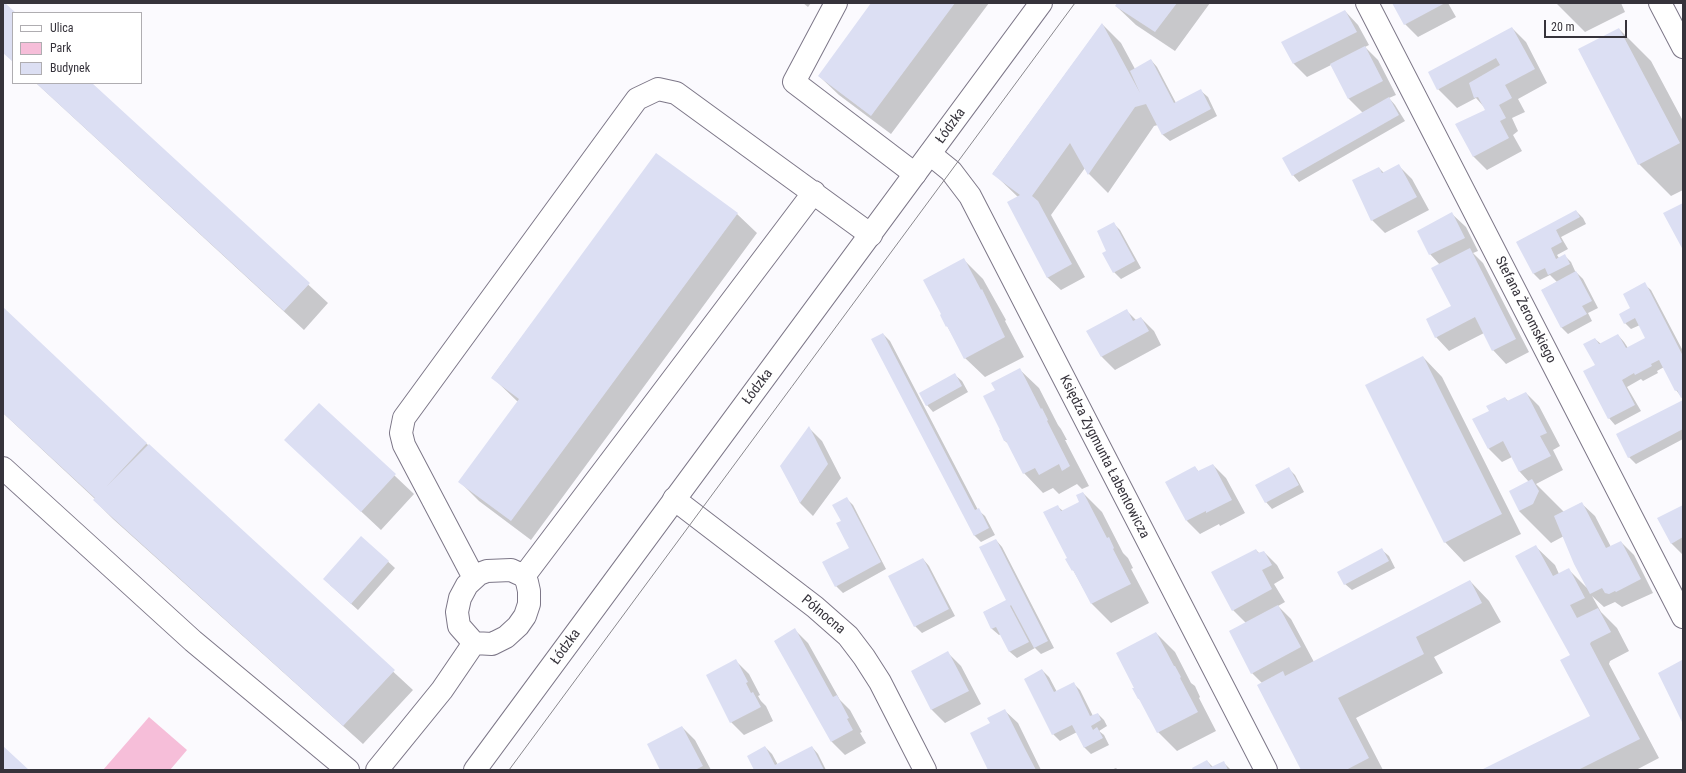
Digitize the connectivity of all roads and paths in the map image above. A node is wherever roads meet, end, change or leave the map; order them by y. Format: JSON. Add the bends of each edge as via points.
{"nodes":[{"id":1,"x":836,"y":3,"type":"edge"},
{"id":2,"x":1041,"y":3,"type":"edge"},
{"id":3,"x":1367,"y":3,"type":"edge"},
{"id":4,"x":1660,"y":3,"type":"edge"},
{"id":5,"x":1683,"y":47,"type":"edge"},
{"id":6,"x":930,"y":154,"type":"junction"},
{"id":7,"x":915,"y":174,"type":"junction"},
{"id":8,"x":814,"y":192,"type":"junction"},
{"id":9,"x":871,"y":235,"type":"junction"},
{"id":10,"x":3,"y":468,"type":"edge"},
{"id":11,"x":674,"y":499,"type":"junction"},
{"id":12,"x":524,"y":576,"type":"junction"},
{"id":13,"x":474,"y":578,"type":"junction"},
{"id":14,"x":1683,"y":617,"type":"edge"},
{"id":15,"x":474,"y":643,"type":"junction"},
{"id":16,"x":348,"y":770,"type":"edge"},
{"id":17,"x":377,"y":770,"type":"edge"},
{"id":18,"x":475,"y":770,"type":"edge"},
{"id":19,"x":926,"y":770,"type":"edge"},
{"id":20,"x":1266,"y":770,"type":"edge"}],
"edges":[{"from":1,"to":7,"type":"street","via":[[794,82]]},
{"from":2,"to":6,"type":"street","name":"Łódzka"},
{"from":3,"to":14,"type":"street","name":"Stefana Żeromskiego"},
{"from":4,"to":5,"type":"street"},
{"from":6,"to":7,"type":"street","name":"Łódzka"},
{"from":6,"to":20,"type":"street","name":"Księdza Zygmunta Łabentowicza","via":[[951,171],[970,196]]},
{"from":7,"to":9,"type":"street","name":"Łódzka"},
{"from":8,"to":9,"type":"street"},
{"from":8,"to":12,"type":"street"},
{"from":8,"to":13,"type":"street","via":[[676,93],[658,89],[637,99],[404,418],[401,433],[404,445]]},
{"from":9,"to":11,"type":"street","name":"Łódzka"},
{"from":10,"to":16,"type":"street","via":[[194,641]]},
{"from":11,"to":18,"type":"street","name":"Łódzka"},
{"from":11,"to":19,"type":"street","name":"Północna","via":[[815,607],[848,636],[880,682]]},
{"from":12,"to":13,"type":"street","via":[[511,570],[498,569]]},
{"from":12,"to":15,"type":"street","via":[[529,591],[529,604],[518,626],[506,637],[492,644]]},
{"from":13,"to":15,"type":"street","via":[[460,598],[457,612],[459,626]]},
{"from":15,"to":17,"type":"street","via":[[442,690]]}]}
